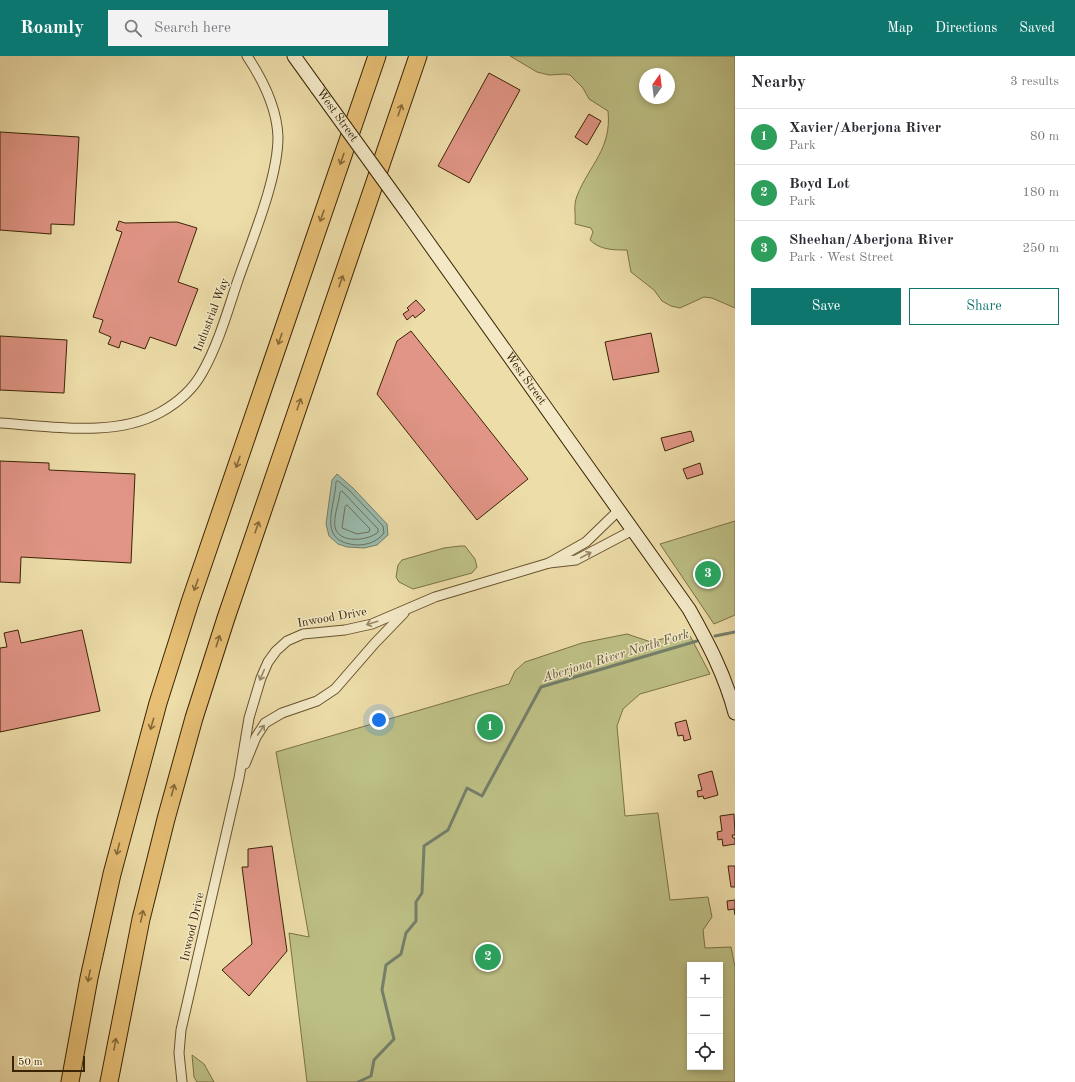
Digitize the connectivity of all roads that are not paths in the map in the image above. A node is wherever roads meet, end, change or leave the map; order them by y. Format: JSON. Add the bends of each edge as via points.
{"nodes":[{"id":1,"x":247,"y":56,"type":"edge"},
{"id":2,"x":294,"y":56,"type":"edge"},
{"id":3,"x":367,"y":56,"type":"edge"},
{"id":4,"x":377,"y":56,"type":"edge"},
{"id":5,"x":418,"y":56,"type":"edge"},
{"id":6,"x":358,"y":112,"type":"junction"},
{"id":7,"x":0,"y":422,"type":"edge"},
{"id":8,"x":619,"y":510,"type":"junction"},
{"id":9,"x":633,"y":530,"type":"junction"},
{"id":10,"x":549,"y":563,"type":"junction"},
{"id":11,"x":408,"y":609,"type":"junction"},
{"id":12,"x":735,"y":713,"type":"edge"},
{"id":13,"x":239,"y":778,"type":"junction"},
{"id":14,"x":70,"y":1082,"type":"edge"},
{"id":15,"x":109,"y":1082,"type":"edge"},
{"id":16,"x":182,"y":1082,"type":"edge"}],
"edges":[{"from":1,"to":7,"type":"street","name":"Industrial Way","via":[[273,109],[278,137],[276,152],[268,191],[250,248],[202,373],[187,393],[171,406],[154,416],[131,424],[96,428]]},
{"from":2,"to":8,"type":"main road","name":"West Street","bridge":true},
{"from":3,"to":6,"type":"highway"},
{"from":4,"to":6,"type":"highway"},
{"from":15,"to":5,"type":"highway","one_way":true,"via":[[141,919],[194,718]]},
{"from":6,"to":14,"type":"highway","one_way":true,"via":[[194,589],[158,704],[110,881],[90,971]]},
{"from":8,"to":9,"type":"main road","name":"West Street"},
{"from":8,"to":10,"type":"street","name":"Inwood Drive","via":[[586,542]]},
{"from":10,"to":9,"type":"street","name":"Inwood Drive","one_way":true,"via":[[576,560]]},
{"from":9,"to":12,"type":"main road","name":"West Street","via":[[707,639],[722,670]]},
{"from":10,"to":11,"type":"street","name":"Inwood Drive","via":[[435,597]]},
{"from":13,"to":11,"type":"street","name":"Inwood Drive","one_way":true,"via":[[256,737],[265,723],[282,713],[317,701],[335,689],[374,643]]},
{"from":11,"to":13,"type":"street","name":"Inwood Drive","one_way":true,"via":[[389,618],[354,628],[303,634],[287,641],[276,651],[261,678],[248,718]]},
{"from":13,"to":16,"type":"street","name":"Inwood Drive","via":[[181,1030],[179,1053]]}]}
